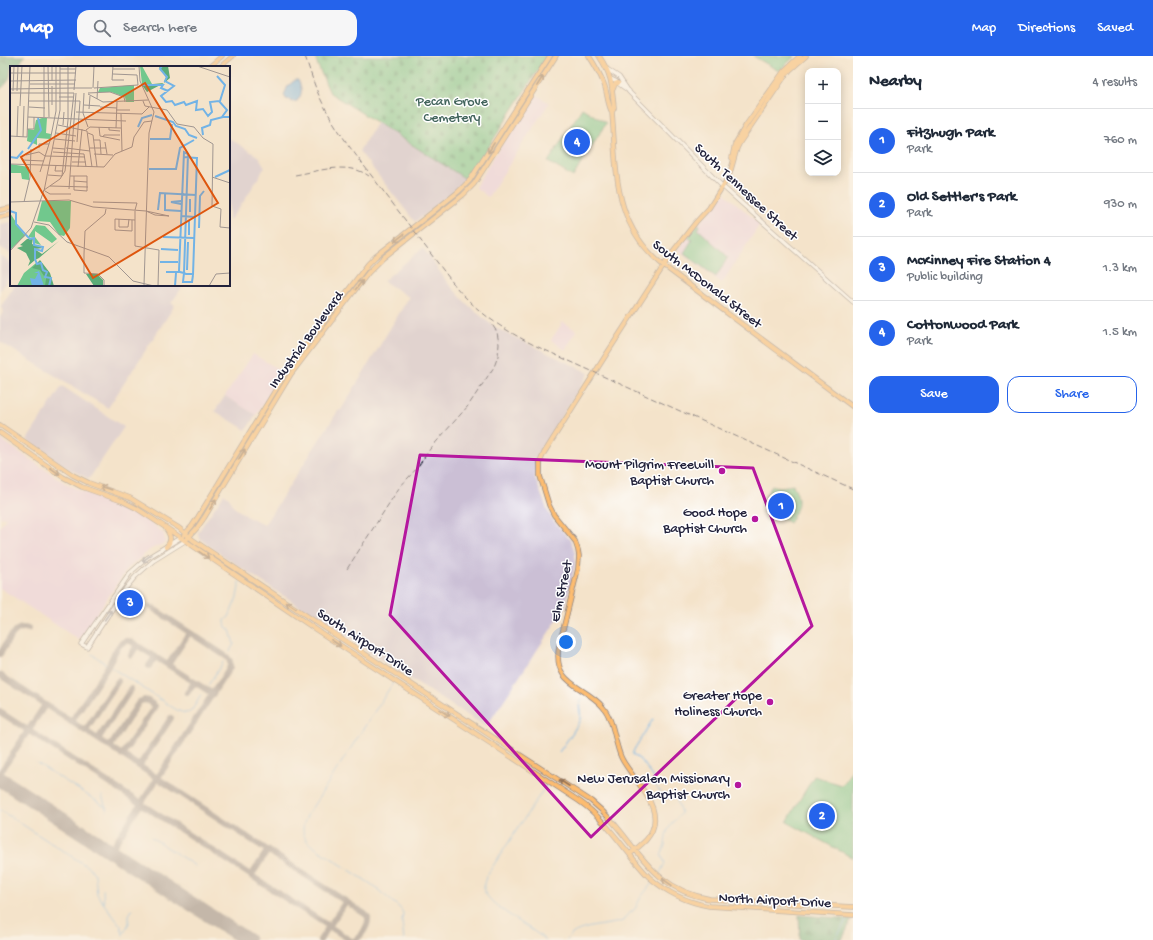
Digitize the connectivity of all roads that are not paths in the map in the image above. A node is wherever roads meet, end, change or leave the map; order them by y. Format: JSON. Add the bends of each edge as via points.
{"nodes":[{"id":1,"x":222,"y":56,"type":"edge"},
{"id":2,"x":233,"y":56,"type":"edge"},
{"id":3,"x":550,"y":56,"type":"edge"},
{"id":4,"x":556,"y":56,"type":"edge"},
{"id":5,"x":598,"y":56,"type":"edge"},
{"id":6,"x":800,"y":56,"type":"edge"},
{"id":7,"x":806,"y":56,"type":"edge"},
{"id":8,"x":590,"y":57,"type":"edge"},
{"id":9,"x":210,"y":66,"type":"edge"},
{"id":10,"x":221,"y":66,"type":"edge"},
{"id":11,"x":608,"y":69,"type":"junction"},
{"id":12,"x":611,"y":79,"type":"junction"},
{"id":13,"x":618,"y":83,"type":"junction"},
{"id":14,"x":613,"y":89,"type":"junction"},
{"id":15,"x":630,"y":92,"type":"junction"},
{"id":16,"x":526,"y":93,"type":"junction"},
{"id":17,"x":531,"y":96,"type":"junction"},
{"id":18,"x":517,"y":107,"type":"junction"},
{"id":19,"x":522,"y":110,"type":"junction"},
{"id":20,"x":612,"y":112,"type":"junction"},
{"id":21,"x":502,"y":130,"type":"junction"},
{"id":22,"x":507,"y":133,"type":"junction"},
{"id":23,"x":499,"y":136,"type":"junction"},
{"id":24,"x":503,"y":139,"type":"junction"},
{"id":25,"x":732,"y":160,"type":"junction"},
{"id":26,"x":722,"y":186,"type":"junction"},
{"id":27,"x":10,"y":208,"type":"edge"},
{"id":28,"x":437,"y":208,"type":"junction"},
{"id":29,"x":0,"y":210,"type":"edge"},
{"id":30,"x":442,"y":211,"type":"junction"},
{"id":31,"x":10,"y":215,"type":"edge"},
{"id":32,"x":0,"y":217,"type":"edge"},
{"id":33,"x":426,"y":224,"type":"junction"},
{"id":34,"x":664,"y":266,"type":"junction"},
{"id":35,"x":853,"y":302,"type":"edge"},
{"id":36,"x":853,"y":408,"type":"edge"},
{"id":37,"x":0,"y":425,"type":"edge"},
{"id":38,"x":251,"y":429,"type":"junction"},
{"id":39,"x":256,"y":432,"type":"junction"},
{"id":40,"x":0,"y":433,"type":"edge"},
{"id":41,"x":39,"y":452,"type":"junction"},
{"id":42,"x":35,"y":457,"type":"junction"},
{"id":43,"x":218,"y":484,"type":"junction"},
{"id":44,"x":222,"y":487,"type":"junction"},
{"id":45,"x":141,"y":504,"type":"junction"},
{"id":46,"x":138,"y":510,"type":"junction"},
{"id":47,"x":165,"y":527,"type":"junction"},
{"id":48,"x":187,"y":535,"type":"junction"},
{"id":49,"x":180,"y":538,"type":"junction"},
{"id":50,"x":185,"y":541,"type":"junction"},
{"id":51,"x":166,"y":547,"type":"junction"},
{"id":52,"x":319,"y":624,"type":"junction"},
{"id":53,"x":315,"y":629,"type":"junction"},
{"id":54,"x":635,"y":850,"type":"junction"},
{"id":55,"x":630,"y":854,"type":"junction"},
{"id":56,"x":702,"y":898,"type":"joint"},
{"id":57,"x":697,"y":904,"type":"joint"},
{"id":58,"x":853,"y":908,"type":"edge"},
{"id":59,"x":853,"y":915,"type":"edge"}],
"edges":[{"from":1,"to":9,"type":"main road"},
{"from":2,"to":10,"type":"main road"},
{"from":3,"to":16,"type":"main road","name":"Industrial Boulevard"},
{"from":17,"to":4,"type":"main road","name":"Industrial Boulevard","one_way":true},
{"from":5,"to":11,"type":"main road","name":"South McDonald Street"},
{"from":6,"to":25,"type":"main road","via":[[784,71],[740,136],[733,149]]},
{"from":7,"to":25,"type":"main road","via":[[782,79],[740,142]]},
{"from":8,"to":12,"type":"main road","via":[[604,78]]},
{"from":8,"to":20,"type":"main road","name":"South McDonald Street","via":[[604,85]]},
{"from":11,"to":12,"type":"main road","name":"South McDonald Street"},
{"from":11,"to":15,"type":"street","name":"South Tennessee Street","via":[[619,77]]},
{"from":12,"to":13,"type":"street","name":"South Tennessee Street"},
{"from":12,"to":14,"type":"main road","name":"South McDonald Street"},
{"from":13,"to":14,"type":"main road"},
{"from":13,"to":15,"type":"street","name":"South Tennessee Street"},
{"from":14,"to":20,"type":"main road","name":"South McDonald Street"},
{"from":15,"to":26,"type":"street","name":"South Tennessee Street"},
{"from":16,"to":17,"type":"main road"},
{"from":16,"to":18,"type":"main road","name":"Industrial Boulevard"},
{"from":17,"to":19,"type":"main road","name":"Industrial Boulevard"},
{"from":18,"to":19,"type":"main road"},
{"from":18,"to":21,"type":"main road","name":"Industrial Boulevard"},
{"from":19,"to":22,"type":"main road","name":"Industrial Boulevard"},
{"from":20,"to":34,"type":"main road","name":"South McDonald Street","via":[[616,171],[623,209],[638,239]]},
{"from":21,"to":22,"type":"main road"},
{"from":21,"to":23,"type":"main road","name":"Industrial Boulevard"},
{"from":22,"to":24,"type":"main road","name":"Industrial Boulevard"},
{"from":23,"to":24,"type":"main road"},
{"from":23,"to":28,"type":"main road","name":"Industrial Boulevard","one_way":true,"via":[[470,180]]},
{"from":24,"to":30,"type":"main road","name":"Industrial Boulevard","via":[[474,184]]},
{"from":25,"to":26,"type":"main road","name":"Elm Street","via":[[730,173]]},
{"from":26,"to":34,"type":"main road","name":"Elm Street","via":[[709,208]]},
{"from":26,"to":35,"type":"street","name":"South Tennessee Street"},
{"from":27,"to":29,"type":"main road"},
{"from":28,"to":30,"type":"main road"},
{"from":28,"to":33,"type":"main road","via":[[427,219]]},
{"from":28,"to":38,"type":"main road","name":"Industrial Boulevard","one_way":true,"via":[[368,264],[290,366]]},
{"from":30,"to":33,"type":"main road","name":"Industrial Boulevard"},
{"from":31,"to":32,"type":"main road"},
{"from":39,"to":33,"type":"main road","name":"Industrial Boulevard","one_way":true,"via":[[297,366],[368,273]]},
{"from":34,"to":36,"type":"main road","name":"South McDonald Street"},
{"from":34,"to":54,"type":"main road","name":"Elm Street","via":[[545,450],[540,465],[541,479],[550,508],[575,541],[579,556],[559,646],[559,664],[568,680],[597,700],[605,710],[621,758],[651,801],[654,814],[652,828],[647,838]]},
{"from":37,"to":41,"type":"main road","name":"South Airport Drive"},
{"from":38,"to":39,"type":"main road"},
{"from":38,"to":43,"type":"main road","name":"Industrial Boulevard"},
{"from":44,"to":39,"type":"main road","name":"Industrial Boulevard","one_way":true},
{"from":40,"to":42,"type":"main road","name":"South Airport Drive"},
{"from":41,"to":42,"type":"main road"},
{"from":45,"to":41,"type":"main road","name":"South Airport Drive","one_way":true,"via":[[73,475]]},
{"from":42,"to":46,"type":"main road","name":"South Airport Drive","one_way":true,"via":[[73,483],[122,501]]},
{"from":43,"to":44,"type":"main road"},
{"from":43,"to":48,"type":"main road","name":"Industrial Boulevard"},
{"from":48,"to":44,"type":"main road","name":"Industrial Boulevard","one_way":true,"via":[[199,526]]},
{"from":45,"to":46,"type":"main road"},
{"from":45,"to":48,"type":"main road","name":"South Airport Drive"},
{"from":46,"to":47,"type":"main road","name":"South Airport Drive"},
{"from":47,"to":49,"type":"main road","name":"South Airport Drive"},
{"from":47,"to":51,"type":"main road","via":[[170,540]]},
{"from":48,"to":49,"type":"main road","name":"Industrial Boulevard"},
{"from":48,"to":50,"type":"main road","name":"Industrial Boulevard"},
{"from":52,"to":48,"type":"main road","name":"South Airport Drive","one_way":true},
{"from":49,"to":50,"type":"main road","name":"South Airport Drive"},
{"from":49,"to":51,"type":"street","name":"Industrial Boulevard"},
{"from":51,"to":50,"type":"street","name":"Industrial Boulevard","one_way":true,"via":[[147,558],[130,573],[81,644],[87,647],[135,577],[153,561]]},
{"from":50,"to":53,"type":"main road","name":"South Airport Drive","one_way":true},
{"from":52,"to":53,"type":"main road"},
{"from":54,"to":52,"type":"main road","name":"South Airport Drive","one_way":true,"via":[[604,812],[591,801]]},
{"from":53,"to":55,"type":"main road","name":"South Airport Drive","one_way":true,"via":[[589,808]]},
{"from":54,"to":55,"type":"main road","name":"Elm Street"},
{"from":56,"to":54,"type":"main road","name":"South Airport Drive","one_way":true,"via":[[664,880]]},
{"from":55,"to":57,"type":"main road","name":"South Airport Drive","via":[[656,883],[678,897]]},
{"from":56,"to":58,"type":"main road","name":"North Airport Drive"},
{"from":57,"to":59,"type":"main road","name":"North Airport Drive"}]}
